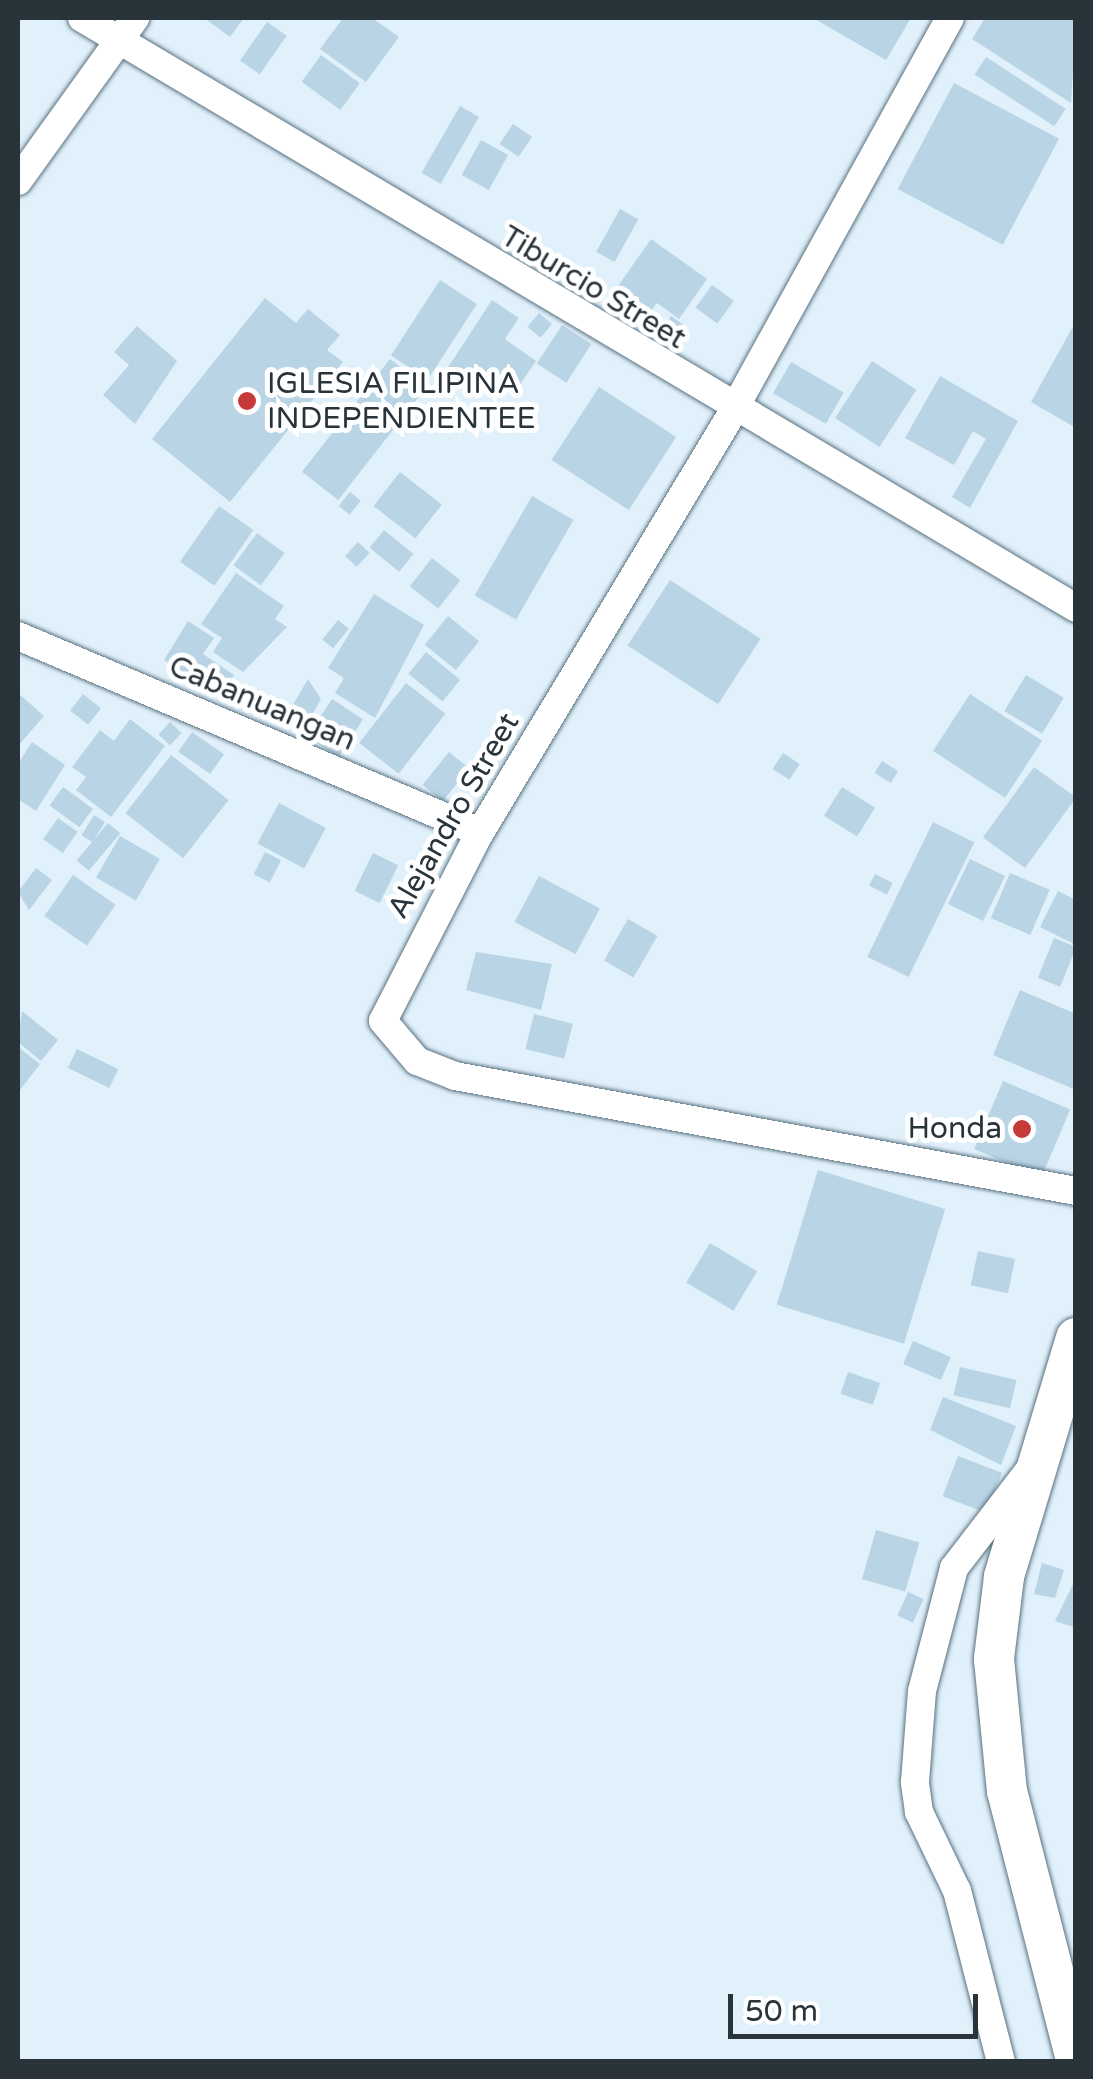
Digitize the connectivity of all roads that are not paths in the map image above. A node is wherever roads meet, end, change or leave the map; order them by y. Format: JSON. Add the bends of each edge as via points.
{"nodes":[{"id":1,"x":82,"y":18,"type":"edge"},
{"id":2,"x":134,"y":18,"type":"edge"},
{"id":3,"x":950,"y":18,"type":"edge"},
{"id":4,"x":117,"y":40,"type":"junction"},
{"id":5,"x":18,"y":182,"type":"edge"},
{"id":6,"x":734,"y":410,"type":"junction"},
{"id":7,"x":1076,"y":608,"type":"edge"},
{"id":8,"x":18,"y":636,"type":"edge"},
{"id":9,"x":480,"y":832,"type":"junction"},
{"id":10,"x":1076,"y":1192,"type":"edge"},
{"id":11,"x":1076,"y":1338,"type":"edge"},
{"id":12,"x":1040,"y":1458,"type":"junction"},
{"id":13,"x":1076,"y":2060,"type":"edge"},
{"id":14,"x":1001,"y":2062,"type":"edge"}],
"edges":[{"from":1,"to":4,"type":"street","name":"Tiburcio Street"},
{"from":2,"to":4,"type":"street"},
{"from":3,"to":6,"type":"street","name":"Alejandro Street"},
{"from":4,"to":5,"type":"street"},
{"from":4,"to":6,"type":"street","name":"Tiburcio Street"},
{"from":6,"to":7,"type":"street","name":"Tiburcio Street"},
{"from":6,"to":9,"type":"street","name":"Alejandro Street"},
{"from":8,"to":9,"type":"street","name":"Cabanuangan"},
{"from":9,"to":10,"type":"street","name":"Alejandro Street","via":[[385,1002],[389,1032],[417,1061],[455,1076]]},
{"from":11,"to":12,"type":"main road"},
{"from":12,"to":13,"type":"main road","via":[[1004,1578],[994,1659],[1007,1791]]},
{"from":12,"to":14,"type":"street","via":[[954,1568],[922,1691],[916,1799],[957,1891]]}]}
